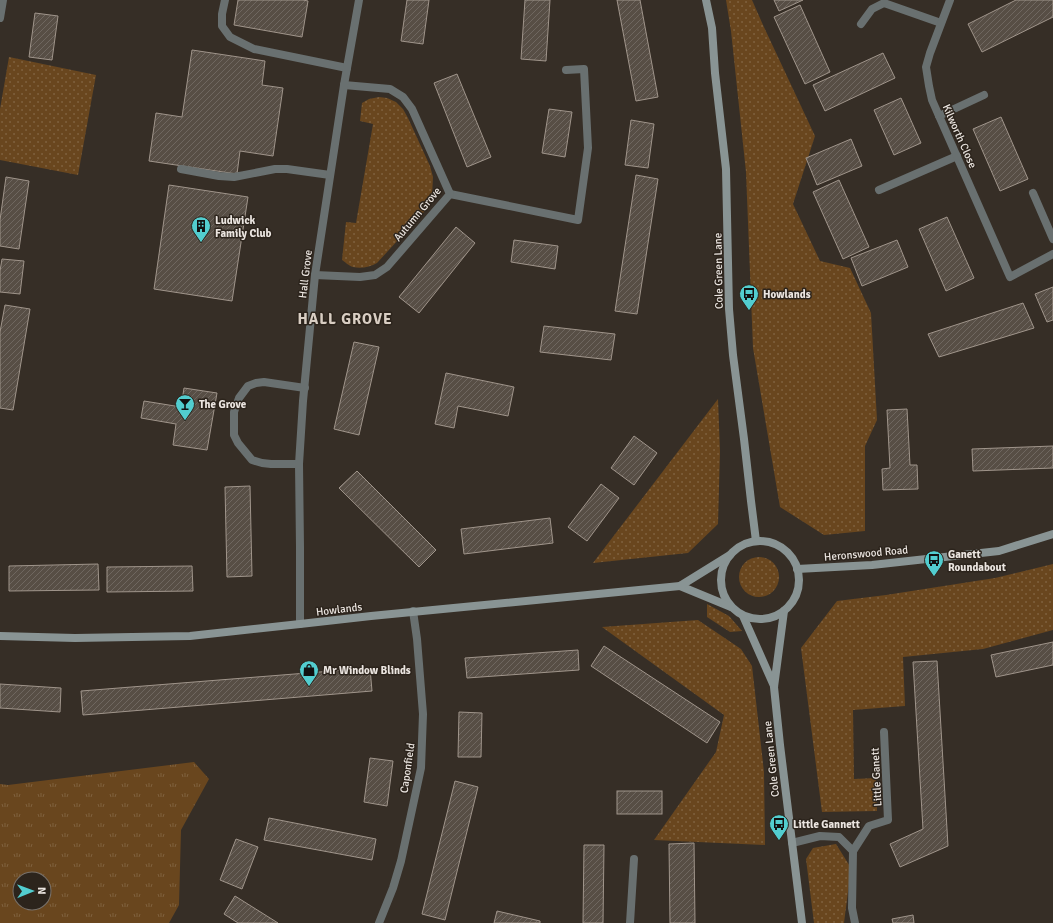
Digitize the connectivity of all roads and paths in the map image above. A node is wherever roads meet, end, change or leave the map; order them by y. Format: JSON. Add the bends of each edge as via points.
{"nodes":[{"id":1,"x":3,"y":0,"type":"edge"},
{"id":2,"x":224,"y":0,"type":"edge"},
{"id":3,"x":359,"y":0,"type":"edge"},
{"id":4,"x":706,"y":0,"type":"edge"},
{"id":5,"x":950,"y":0,"type":"edge"},
{"id":6,"x":0,"y":18,"type":"edge"},
{"id":7,"x":941,"y":23,"type":"junction"},
{"id":8,"x":861,"y":24,"type":"dead end"},
{"id":9,"x":347,"y":68,"type":"junction"},
{"id":10,"x":566,"y":70,"type":"dead end"},
{"id":11,"x":344,"y":85,"type":"junction"},
{"id":12,"x":984,"y":95,"type":"dead end"},
{"id":13,"x":939,"y":116,"type":"junction"},
{"id":14,"x":957,"y":156,"type":"junction"},
{"id":15,"x":181,"y":169,"type":"dead end"},
{"id":16,"x":330,"y":175,"type":"junction"},
{"id":17,"x":879,"y":190,"type":"dead end"},
{"id":18,"x":1033,"y":193,"type":"dead end"},
{"id":19,"x":450,"y":194,"type":"junction"},
{"id":20,"x":1053,"y":239,"type":"edge"},
{"id":21,"x":1053,"y":254,"type":"edge"},
{"id":22,"x":315,"y":275,"type":"junction"},
{"id":23,"x":305,"y":388,"type":"junction"},
{"id":24,"x":299,"y":464,"type":"junction"},
{"id":25,"x":1053,"y":534,"type":"edge"},
{"id":26,"x":756,"y":541,"type":"junction"},
{"id":27,"x":730,"y":555,"type":"junction"},
{"id":28,"x":797,"y":570,"type":"junction"},
{"id":29,"x":680,"y":586,"type":"junction"},
{"id":30,"x":731,"y":607,"type":"junction"},
{"id":31,"x":413,"y":611,"type":"junction"},
{"id":32,"x":784,"y":611,"type":"junction"},
{"id":33,"x":743,"y":616,"type":"junction"},
{"id":34,"x":300,"y":624,"type":"junction"},
{"id":35,"x":0,"y":636,"type":"edge"},
{"id":36,"x":774,"y":687,"type":"junction"},
{"id":37,"x":884,"y":732,"type":"dead end"},
{"id":38,"x":792,"y":843,"type":"junction"},
{"id":39,"x":853,"y":851,"type":"junction"},
{"id":40,"x":634,"y":859,"type":"dead end"},
{"id":41,"x":379,"y":923,"type":"edge"},
{"id":42,"x":630,"y":923,"type":"edge"},
{"id":43,"x":802,"y":923,"type":"edge"},
{"id":44,"x":855,"y":923,"type":"edge"}],
"edges":[{"from":1,"to":6,"type":"street"},
{"from":2,"to":9,"type":"street","via":[[222,26],[230,37],[254,49]]},
{"from":3,"to":9,"type":"street","name":"Hall Grove"},
{"from":4,"to":26,"type":"street","name":"Cole Green Lane","via":[[712,28],[726,170],[729,309],[733,355]]},
{"from":5,"to":7,"type":"street","name":"Kilworth Close"},
{"from":7,"to":8,"type":"street","via":[[884,4],[872,9]]},
{"from":7,"to":13,"type":"street","name":"Kilworth Close","via":[[926,67],[932,100]]},
{"from":9,"to":11,"type":"street","name":"Hall Grove"},
{"from":10,"to":19,"type":"street","via":[[584,69],[588,148],[578,220]]},
{"from":11,"to":16,"type":"street","name":"Hall Grove"},
{"from":11,"to":19,"type":"street","name":"Autumn Grove","via":[[390,89],[403,96],[412,109]]},
{"from":12,"to":13,"type":"street"},
{"from":13,"to":14,"type":"street","name":"Kilworth Close"},
{"from":14,"to":17,"type":"street"},
{"from":14,"to":21,"type":"street","name":"Kilworth Close","via":[[1010,277]]},
{"from":15,"to":16,"type":"street","via":[[234,177],[287,168]]},
{"from":16,"to":22,"type":"street","name":"Hall Grove"},
{"from":18,"to":20,"type":"street"},
{"from":19,"to":22,"type":"street","name":"Autumn Grove","via":[[387,267],[375,275]]},
{"from":22,"to":23,"type":"street","name":"Hall Grove"},
{"from":23,"to":24,"type":"street","name":"Hall Grove"},
{"from":23,"to":24,"type":"street","via":[[256,383],[248,386],[239,398],[234,412],[234,436],[252,460],[271,464]]},
{"from":24,"to":34,"type":"street","name":"Hall Grove"},
{"from":25,"to":28,"type":"street","name":"Heronswood Road","via":[[999,551],[872,565]]},
{"from":26,"to":27,"type":"street","via":[[743,545]]},
{"from":26,"to":28,"type":"street","via":[[778,545],[790,556]]},
{"from":27,"to":29,"type":"street","name":"Howlands"},
{"from":27,"to":30,"type":"street","via":[[723,567],[721,580],[723,594]]},
{"from":28,"to":32,"type":"street","via":[[797,594]]},
{"from":29,"to":30,"type":"street","name":"Howlands"},
{"from":29,"to":31,"type":"street","name":"Howlands"},
{"from":30,"to":33,"type":"street"},
{"from":31,"to":34,"type":"street","name":"Howlands"},
{"from":31,"to":41,"type":"street","name":"Caponfield","via":[[424,714],[421,768],[401,861]]},
{"from":32,"to":33,"type":"street","via":[[772,618],[756,619]]},
{"from":32,"to":36,"type":"street","name":"Cole Green Lane"},
{"from":33,"to":36,"type":"street","name":"Cole Green Lane"},
{"from":34,"to":35,"type":"street","name":"Howlands","via":[[190,636]]},
{"from":36,"to":38,"type":"street","name":"Cole Green Lane"},
{"from":37,"to":39,"type":"street","name":"Little Ganett","via":[[888,820],[869,826]]},
{"from":38,"to":39,"type":"street","via":[[820,836],[839,837]]},
{"from":38,"to":43,"type":"street","name":"Cole Green Lane"},
{"from":39,"to":44,"type":"street","via":[[852,908]]},
{"from":40,"to":42,"type":"street"}]}
